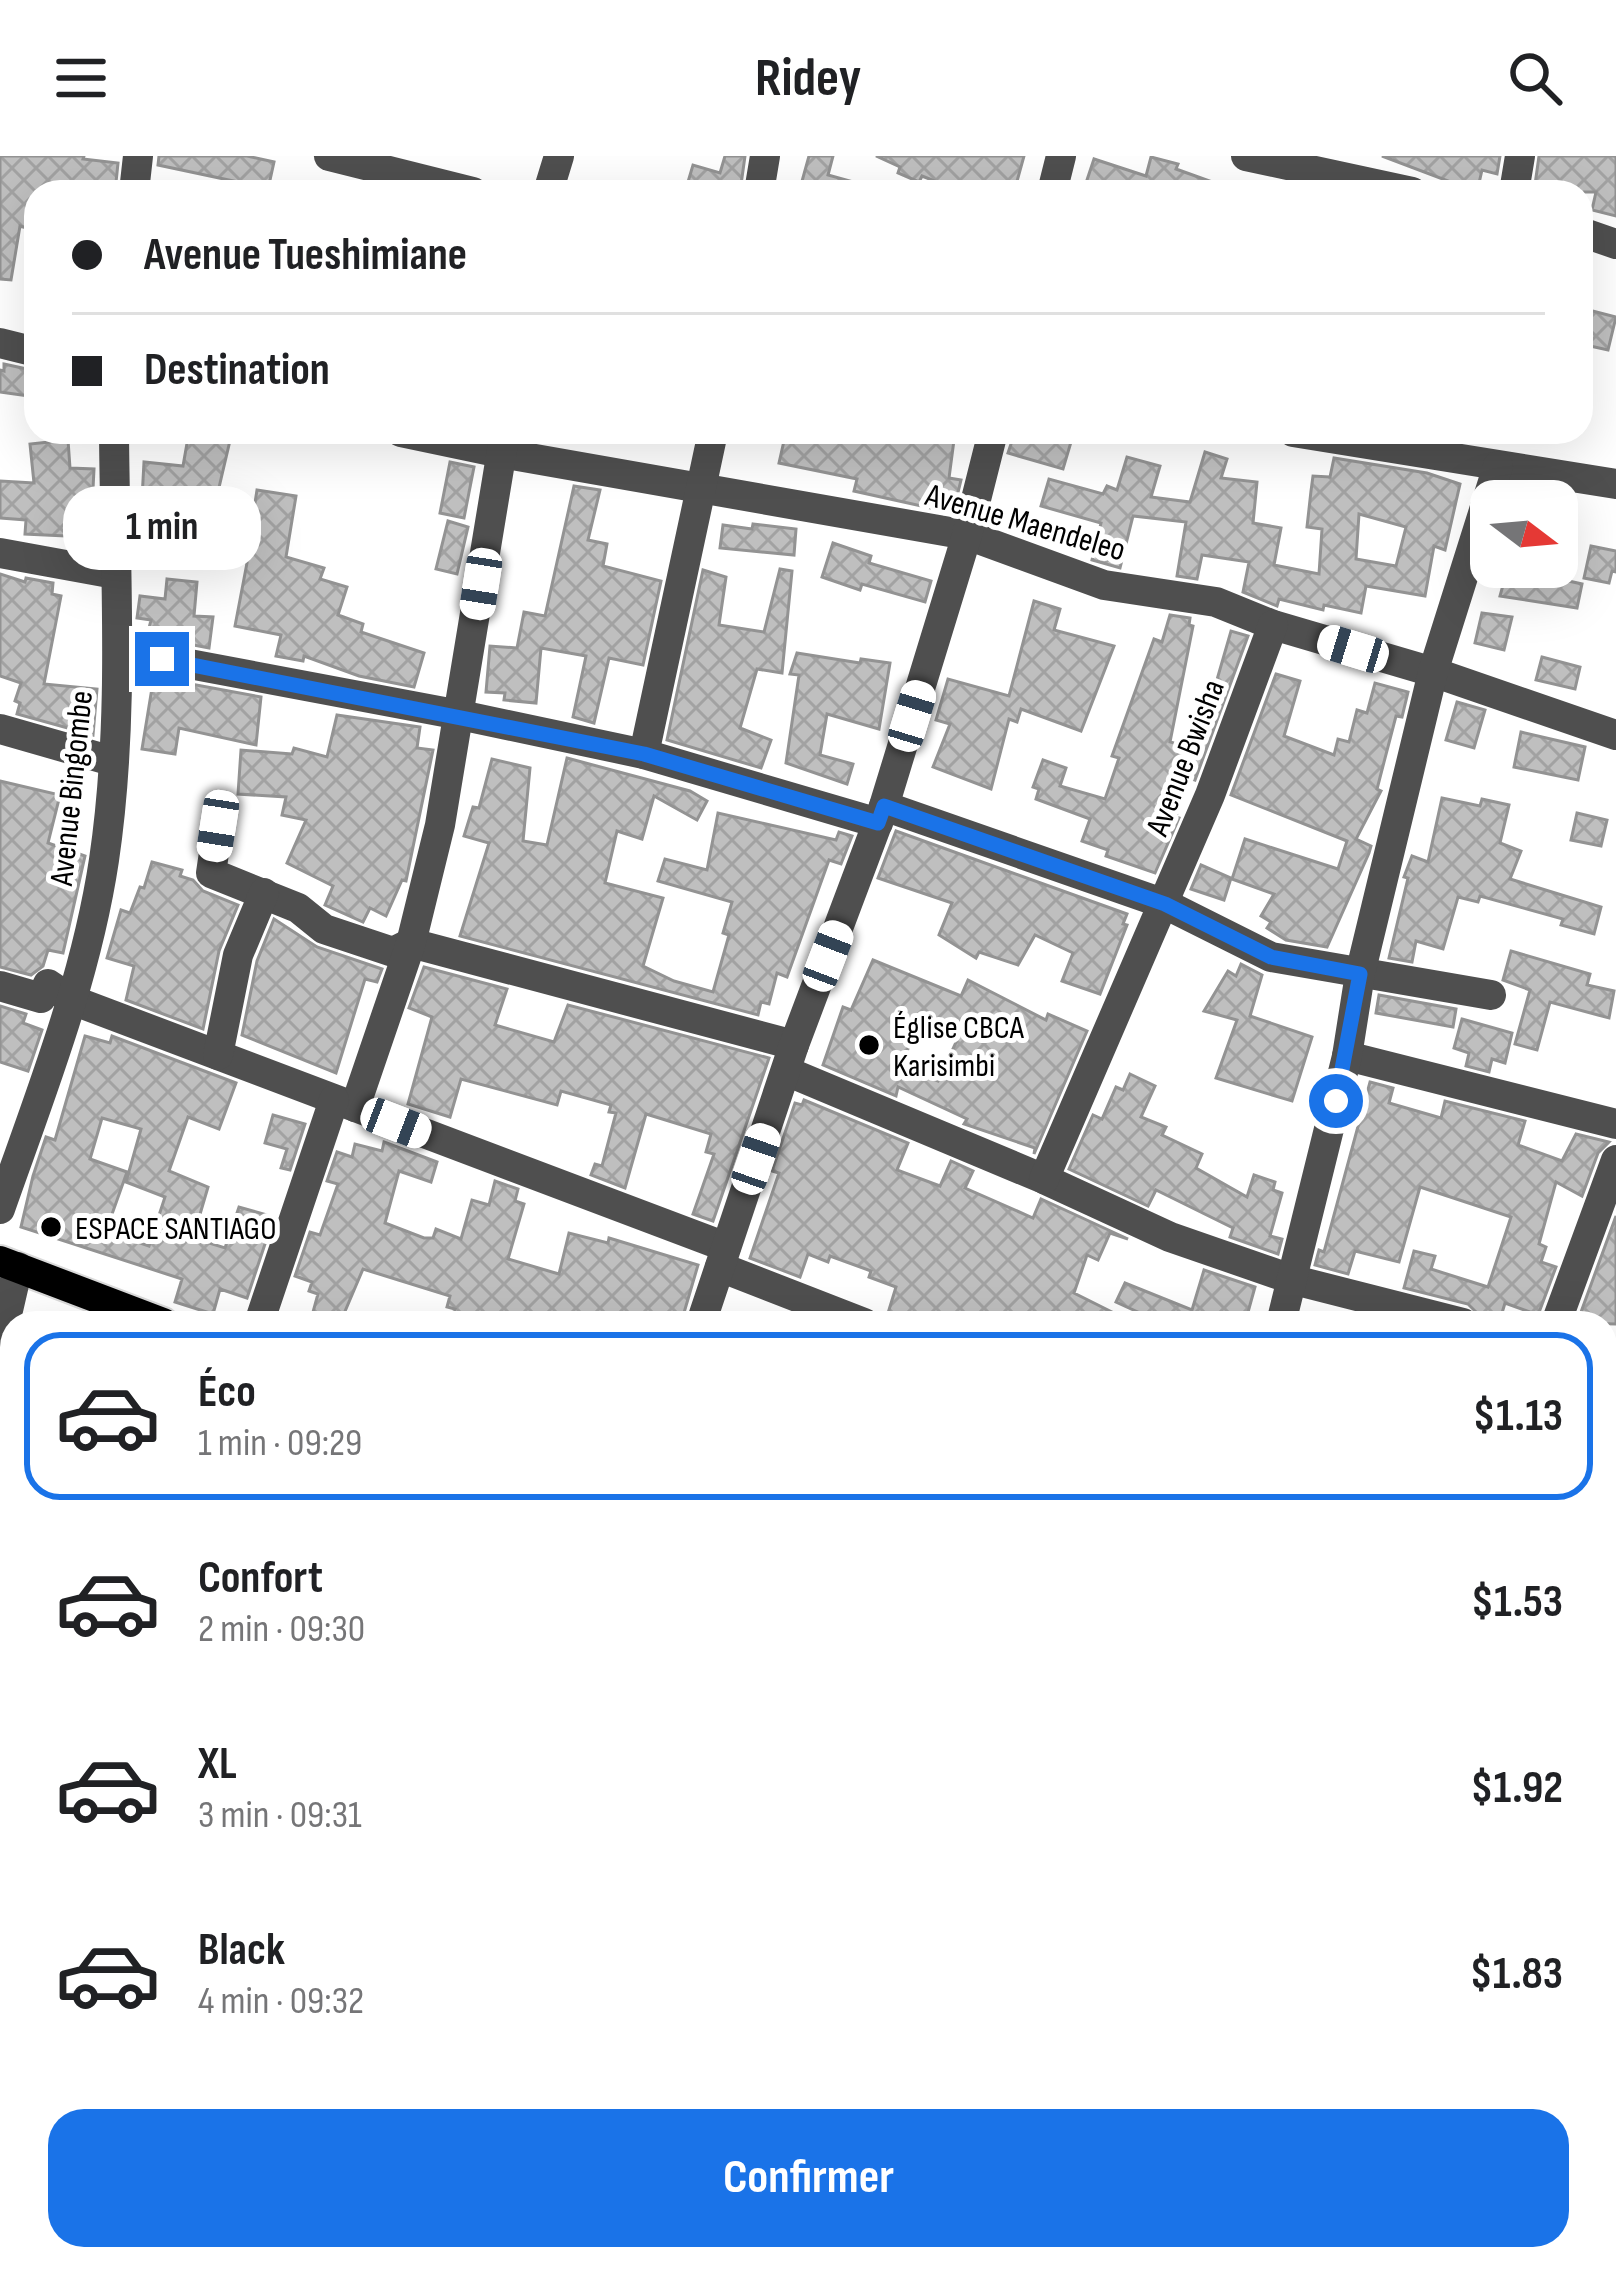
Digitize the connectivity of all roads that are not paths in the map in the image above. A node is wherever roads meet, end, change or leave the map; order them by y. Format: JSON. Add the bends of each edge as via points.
{"nodes":[{"id":1,"x":329,"y":156,"type":"edge"},
{"id":2,"x":1246,"y":156,"type":"edge"},
{"id":3,"x":425,"y":180,"type":"edge"},
{"id":4,"x":1357,"y":180,"type":"edge"},
{"id":5,"x":114,"y":444,"type":"edge"},
{"id":6,"x":503,"y":444,"type":"edge"},
{"id":7,"x":508,"y":444,"type":"edge"},
{"id":8,"x":711,"y":444,"type":"edge"},
{"id":9,"x":989,"y":444,"type":"edge"},
{"id":10,"x":1365,"y":444,"type":"edge"},
{"id":11,"x":1498,"y":466,"type":"junction"},
{"id":12,"x":1616,"y":484,"type":"edge"},
{"id":13,"x":702,"y":486,"type":"junction"},
{"id":14,"x":967,"y":535,"type":"junction"},
{"id":15,"x":0,"y":554,"type":"edge"},
{"id":16,"x":115,"y":574,"type":"junction"},
{"id":17,"x":1273,"y":625,"type":"junction"},
{"id":18,"x":119,"y":651,"type":"junction"},
{"id":19,"x":1432,"y":672,"type":"junction"},
{"id":20,"x":460,"y":715,"type":"junction"},
{"id":21,"x":0,"y":729,"type":"edge"},
{"id":22,"x":1616,"y":735,"type":"edge"},
{"id":23,"x":644,"y":754,"type":"junction"},
{"id":24,"x":112,"y":761,"type":"junction"},
{"id":25,"x":881,"y":814,"type":"junction"},
{"id":26,"x":218,"y":826,"type":"dead end"},
{"id":27,"x":265,"y":892,"type":"junction"},
{"id":28,"x":1165,"y":904,"type":"junction"},
{"id":29,"x":411,"y":943,"type":"junction"},
{"id":30,"x":1360,"y":974,"type":"junction"},
{"id":31,"x":0,"y":986,"type":"edge"},
{"id":32,"x":1491,"y":995,"type":"dead end"},
{"id":33,"x":72,"y":1000,"type":"junction"},
{"id":34,"x":218,"y":1055,"type":"junction"},
{"id":35,"x":1347,"y":1056,"type":"junction"},
{"id":36,"x":790,"y":1058,"type":"junction"},
{"id":37,"x":344,"y":1103,"type":"junction"},
{"id":38,"x":1616,"y":1124,"type":"edge"},
{"id":39,"x":1616,"y":1160,"type":"edge"},
{"id":40,"x":1044,"y":1178,"type":"junction"},
{"id":41,"x":0,"y":1209,"type":"edge"},
{"id":42,"x":723,"y":1257,"type":"junction"},
{"id":43,"x":9,"y":1264,"type":"edge"},
{"id":44,"x":1294,"y":1280,"type":"junction"},
{"id":45,"x":4,"y":1311,"type":"edge"},
{"id":46,"x":132,"y":1311,"type":"edge"},
{"id":47,"x":264,"y":1311,"type":"edge"},
{"id":48,"x":704,"y":1311,"type":"edge"},
{"id":49,"x":838,"y":1311,"type":"edge"},
{"id":50,"x":1285,"y":1311,"type":"edge"},
{"id":51,"x":1416,"y":1311,"type":"edge"},
{"id":52,"x":1560,"y":1311,"type":"edge"}],
"edges":[{"from":1,"to":3,"type":"street"},
{"from":2,"to":4,"type":"street"},
{"from":5,"to":16,"type":"street","name":"Avenue Bingombe"},
{"from":6,"to":20,"type":"street"},
{"from":7,"to":13,"type":"street","name":"Avenue Maendeleo"},
{"from":8,"to":13,"type":"street"},
{"from":9,"to":14,"type":"street"},
{"from":10,"to":11,"type":"street"},
{"from":11,"to":12,"type":"street"},
{"from":11,"to":19,"type":"street"},
{"from":13,"to":14,"type":"street","name":"Avenue Maendeleo"},
{"from":13,"to":23,"type":"street"},
{"from":14,"to":17,"type":"street","name":"Avenue Maendeleo","via":[[1094,582],[1207,600]]},
{"from":14,"to":25,"type":"street"},
{"from":15,"to":16,"type":"street"},
{"from":16,"to":18,"type":"street","name":"Avenue Bingombe"},
{"from":17,"to":19,"type":"street","name":"Avenue Maendeleo"},
{"from":17,"to":28,"type":"street","name":"Avenue Bwisha"},
{"from":18,"to":20,"type":"street"},
{"from":18,"to":24,"type":"street","name":"Avenue Bingombe"},
{"from":19,"to":22,"type":"street","name":"Avenue Maendeleo"},
{"from":19,"to":30,"type":"street"},
{"from":20,"to":23,"type":"street"},
{"from":20,"to":29,"type":"street"},
{"from":21,"to":24,"type":"street"},
{"from":23,"to":25,"type":"street"},
{"from":24,"to":33,"type":"street","name":"Avenue Bingombe","via":[[103,868]]},
{"from":25,"to":28,"type":"street"},
{"from":25,"to":36,"type":"street"},
{"from":26,"to":27,"type":"street","via":[[211,873]]},
{"from":27,"to":29,"type":"street","via":[[324,929],[393,952]]},
{"from":27,"to":34,"type":"street","via":[[238,955]]},
{"from":28,"to":30,"type":"street","via":[[1271,957]]},
{"from":28,"to":40,"type":"street","name":"Avenue Bwisha"},
{"from":29,"to":36,"type":"street"},
{"from":29,"to":37,"type":"street"},
{"from":30,"to":32,"type":"street"},
{"from":30,"to":35,"type":"street"},
{"from":31,"to":33,"type":"street","via":[[41,998],[48,984]]},
{"from":33,"to":34,"type":"street"},
{"from":33,"to":41,"type":"street","name":"Avenue Bingombe"},
{"from":34,"to":37,"type":"street"},
{"from":35,"to":38,"type":"street"},
{"from":35,"to":44,"type":"street"},
{"from":36,"to":40,"type":"street"},
{"from":36,"to":42,"type":"street"},
{"from":37,"to":42,"type":"street"},
{"from":37,"to":47,"type":"street"},
{"from":39,"to":52,"type":"street"},
{"from":40,"to":44,"type":"street","via":[[1171,1237]]},
{"from":42,"to":48,"type":"street"},
{"from":42,"to":49,"type":"street"},
{"from":43,"to":45,"type":"street"},
{"from":43,"to":46,"type":"main road"},
{"from":44,"to":50,"type":"street"},
{"from":44,"to":51,"type":"street"}]}
